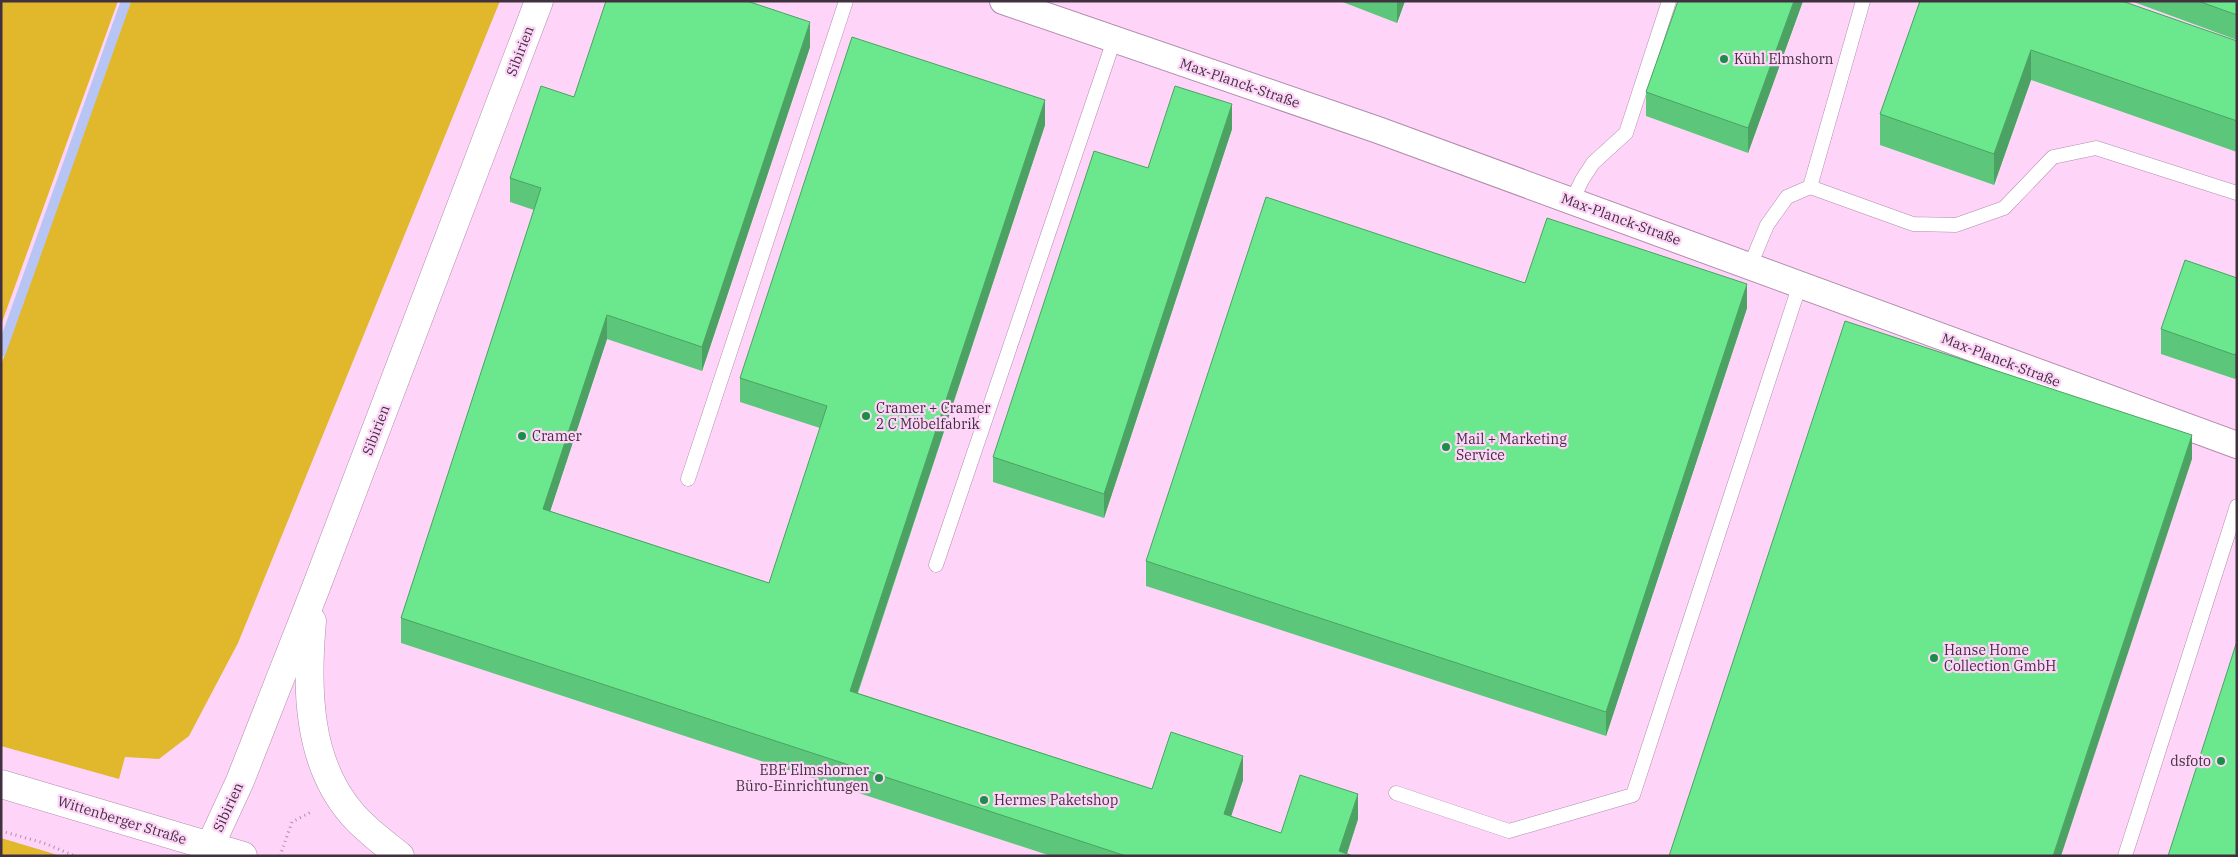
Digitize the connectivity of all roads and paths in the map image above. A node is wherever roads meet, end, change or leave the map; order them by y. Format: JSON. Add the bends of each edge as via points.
{"nodes":[{"id":1,"x":539,"y":1,"type":"edge"},
{"id":2,"x":846,"y":1,"type":"edge"},
{"id":3,"x":1003,"y":1,"type":"edge"},
{"id":4,"x":1669,"y":1,"type":"edge"},
{"id":5,"x":1863,"y":1,"type":"edge"},
{"id":6,"x":1114,"y":40,"type":"junction"},
{"id":7,"x":1810,"y":187,"type":"junction"},
{"id":8,"x":2237,"y":193,"type":"edge"},
{"id":9,"x":1572,"y":201,"type":"junction"},
{"id":10,"x":1750,"y":266,"type":"junction"},
{"id":11,"x":1800,"y":284,"type":"junction"},
{"id":12,"x":2237,"y":445,"type":"edge"},
{"id":13,"x":688,"y":479,"type":"dead end"},
{"id":14,"x":2237,"y":506,"type":"edge"},
{"id":15,"x":936,"y":566,"type":"dead end"},
{"id":16,"x":315,"y":590,"type":"junction"},
{"id":17,"x":1,"y":784,"type":"edge"},
{"id":18,"x":1396,"y":793,"type":"dead end"},
{"id":19,"x":319,"y":808,"type":"dead end"},
{"id":20,"x":1,"y":831,"type":"edge"},
{"id":21,"x":208,"y":851,"type":"edge"},
{"id":22,"x":76,"y":856,"type":"edge"},
{"id":23,"x":243,"y":856,"type":"edge"},
{"id":24,"x":280,"y":856,"type":"edge"},
{"id":25,"x":400,"y":856,"type":"edge"},
{"id":26,"x":2125,"y":856,"type":"edge"}],
"edges":[{"from":1,"to":16,"type":"street","name":"Sibirien"},
{"from":2,"to":13,"type":"lane"},
{"from":3,"to":6,"type":"street","name":"Max-Planck-Straße"},
{"from":4,"to":9,"type":"lane","via":[[1626,133],[1593,163]]},
{"from":5,"to":7,"type":"lane"},
{"from":6,"to":9,"type":"street","name":"Max-Planck-Straße","via":[[1378,130]]},
{"from":6,"to":15,"type":"lane"},
{"from":7,"to":8,"type":"lane","via":[[1913,224],[1956,225],[2004,208],[2053,157],[2096,148]]},
{"from":7,"to":10,"type":"lane","via":[[1787,198],[1767,225]]},
{"from":9,"to":10,"type":"street","name":"Max-Planck-Straße"},
{"from":10,"to":11,"type":"street","name":"Max-Planck-Straße"},
{"from":11,"to":12,"type":"street","name":"Max-Planck-Straße"},
{"from":11,"to":18,"type":"lane","via":[[1633,794],[1509,831]]},
{"from":14,"to":26,"type":"lane"},
{"from":16,"to":21,"type":"street","name":"Sibirien","via":[[240,781]]},
{"from":16,"to":25,"type":"street","via":[[308,660],[312,728],[339,796],[354,816]]},
{"from":17,"to":21,"type":"street","name":"Wittenberger Straße"},
{"from":19,"to":24,"type":"path","via":[[292,822]]},
{"from":20,"to":22,"type":"path"},
{"from":21,"to":23,"type":"street","name":"Wittenberger Straße"}]}
